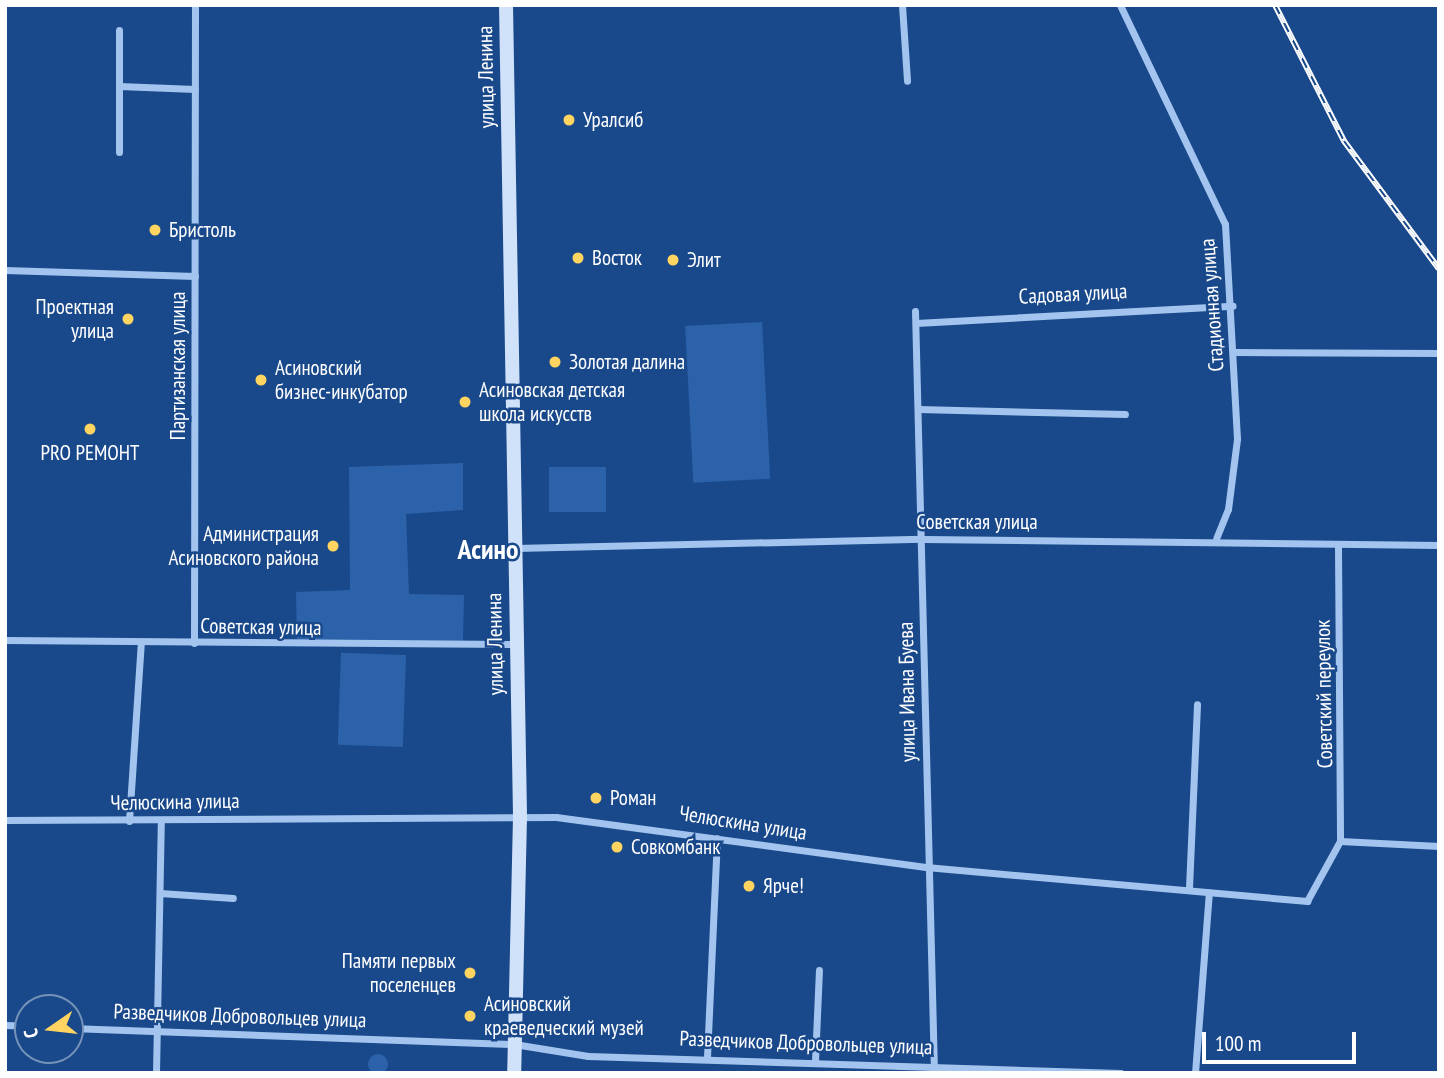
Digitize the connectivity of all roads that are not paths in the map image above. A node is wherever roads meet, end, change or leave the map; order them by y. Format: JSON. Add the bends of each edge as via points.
{"nodes":[{"id":1,"x":195,"y":5,"type":"edge"},
{"id":2,"x":506,"y":5,"type":"edge"},
{"id":3,"x":902,"y":5,"type":"edge"},
{"id":4,"x":1120,"y":5,"type":"edge"},
{"id":5,"x":119,"y":30,"type":"dead end"},
{"id":6,"x":907,"y":81,"type":"dead end"},
{"id":7,"x":119,"y":86,"type":"junction"},
{"id":8,"x":195,"y":89,"type":"junction"},
{"id":9,"x":119,"y":152,"type":"dead end"},
{"id":10,"x":5,"y":270,"type":"edge"},
{"id":11,"x":195,"y":276,"type":"junction"},
{"id":12,"x":1233,"y":306,"type":"junction"},
{"id":13,"x":915,"y":311,"type":"dead end"},
{"id":14,"x":916,"y":323,"type":"junction"},
{"id":15,"x":1234,"y":352,"type":"junction"},
{"id":16,"x":1439,"y":353,"type":"edge"},
{"id":17,"x":918,"y":409,"type":"junction"},
{"id":18,"x":1125,"y":414,"type":"dead end"},
{"id":19,"x":1216,"y":538,"type":"junction"},
{"id":20,"x":922,"y":539,"type":"junction"},
{"id":21,"x":1439,"y":545,"type":"edge"},
{"id":22,"x":1338,"y":547,"type":"junction"},
{"id":23,"x":515,"y":548,"type":"junction"},
{"id":24,"x":5,"y":640,"type":"edge"},
{"id":25,"x":141,"y":642,"type":"junction"},
{"id":26,"x":194,"y":643,"type":"junction"},
{"id":27,"x":516,"y":644,"type":"junction"},
{"id":28,"x":1197,"y":704,"type":"dead end"},
{"id":29,"x":520,"y":817,"type":"junction"},
{"id":30,"x":5,"y":820,"type":"edge"},
{"id":31,"x":129,"y":821,"type":"junction"},
{"id":32,"x":161,"y":821,"type":"junction"},
{"id":33,"x":717,"y":838,"type":"junction"},
{"id":34,"x":1340,"y":841,"type":"junction"},
{"id":35,"x":1439,"y":846,"type":"edge"},
{"id":36,"x":926,"y":867,"type":"junction"},
{"id":37,"x":1189,"y":888,"type":"junction"},
{"id":38,"x":160,"y":893,"type":"junction"},
{"id":39,"x":1209,"y":893,"type":"junction"},
{"id":40,"x":233,"y":898,"type":"dead end"},
{"id":41,"x":819,"y":971,"type":"dead end"},
{"id":42,"x":84,"y":1028,"type":"edge"},
{"id":43,"x":157,"y":1031,"type":"junction"},
{"id":44,"x":514,"y":1044,"type":"junction"},
{"id":45,"x":707,"y":1057,"type":"junction"},
{"id":46,"x":815,"y":1061,"type":"junction"},
{"id":47,"x":934,"y":1069,"type":"edge"},
{"id":48,"x":156,"y":1073,"type":"edge"},
{"id":49,"x":514,"y":1073,"type":"edge"},
{"id":50,"x":1121,"y":1073,"type":"edge"},
{"id":51,"x":1195,"y":1073,"type":"edge"}],
"edges":[{"from":1,"to":8,"type":"street","name":"Партизанская улица"},
{"from":2,"to":23,"type":"main road","name":"улица Ленина"},
{"from":3,"to":6,"type":"street"},
{"from":4,"to":12,"type":"street","name":"Стадионная улица","via":[[1225,224]]},
{"from":5,"to":7,"type":"street"},
{"from":7,"to":8,"type":"street"},
{"from":7,"to":9,"type":"street"},
{"from":8,"to":11,"type":"street","name":"Партизанская улица"},
{"from":10,"to":11,"type":"street"},
{"from":11,"to":26,"type":"street","name":"Партизанская улица"},
{"from":12,"to":14,"type":"street","name":"Садовая улица"},
{"from":12,"to":15,"type":"street","name":"Стадионная улица"},
{"from":13,"to":14,"type":"street","name":"улица Ивана Буева"},
{"from":14,"to":17,"type":"street","name":"улица Ивана Буева"},
{"from":15,"to":16,"type":"street"},
{"from":15,"to":19,"type":"street","name":"Стадионная улица","via":[[1237,439],[1228,509]]},
{"from":17,"to":18,"type":"street"},
{"from":17,"to":20,"type":"street","name":"улица Ивана Буева"},
{"from":19,"to":20,"type":"street","name":"Советская улица"},
{"from":19,"to":22,"type":"street","name":"Советская улица"},
{"from":20,"to":23,"type":"street","name":"Советская улица"},
{"from":20,"to":36,"type":"street","name":"улица Ивана Буева"},
{"from":21,"to":22,"type":"street","name":"Советская улица"},
{"from":22,"to":34,"type":"street","name":"Советский переулок"},
{"from":23,"to":27,"type":"main road","name":"улица Ленина"},
{"from":24,"to":25,"type":"street","name":"Советская улица"},
{"from":25,"to":26,"type":"street","name":"Советская улица"},
{"from":25,"to":31,"type":"street"},
{"from":26,"to":27,"type":"street","name":"Советская улица"},
{"from":27,"to":29,"type":"main road","name":"улица Ленина"},
{"from":28,"to":37,"type":"street"},
{"from":29,"to":32,"type":"street","name":"Челюскина улица"},
{"from":29,"to":33,"type":"street","name":"Челюскина улица"},
{"from":29,"to":44,"type":"main road","name":"улица Ленина"},
{"from":30,"to":31,"type":"street","name":"Челюскина улица"},
{"from":31,"to":32,"type":"street","name":"Челюскина улица"},
{"from":32,"to":38,"type":"street"},
{"from":33,"to":36,"type":"street","name":"Челюскина улица"},
{"from":33,"to":45,"type":"street"},
{"from":34,"to":35,"type":"street"},
{"from":34,"to":39,"type":"street","name":"Челюскина улица","via":[[1307,901]]},
{"from":36,"to":37,"type":"street","name":"Челюскина улица"},
{"from":36,"to":47,"type":"street","name":"улица Ивана Буева"},
{"from":37,"to":39,"type":"street","name":"Челюскина улица"},
{"from":38,"to":40,"type":"street"},
{"from":38,"to":43,"type":"street"},
{"from":39,"to":51,"type":"street"},
{"from":41,"to":46,"type":"street"},
{"from":42,"to":43,"type":"street","name":"Разведчиков Добровольцев улица"},
{"from":43,"to":44,"type":"street","name":"Разведчиков Добровольцев улица"},
{"from":43,"to":48,"type":"street"},
{"from":44,"to":45,"type":"street","name":"Разведчиков Добровольцев улица","via":[[588,1056]]},
{"from":44,"to":49,"type":"main road","name":"улица Ленина"},
{"from":45,"to":46,"type":"street","name":"Разведчиков Добровольцев улица"},
{"from":46,"to":47,"type":"street","name":"Разведчиков Добровольцев улица"},
{"from":47,"to":50,"type":"street","name":"Разведчиков Добровольцев улица"}]}
